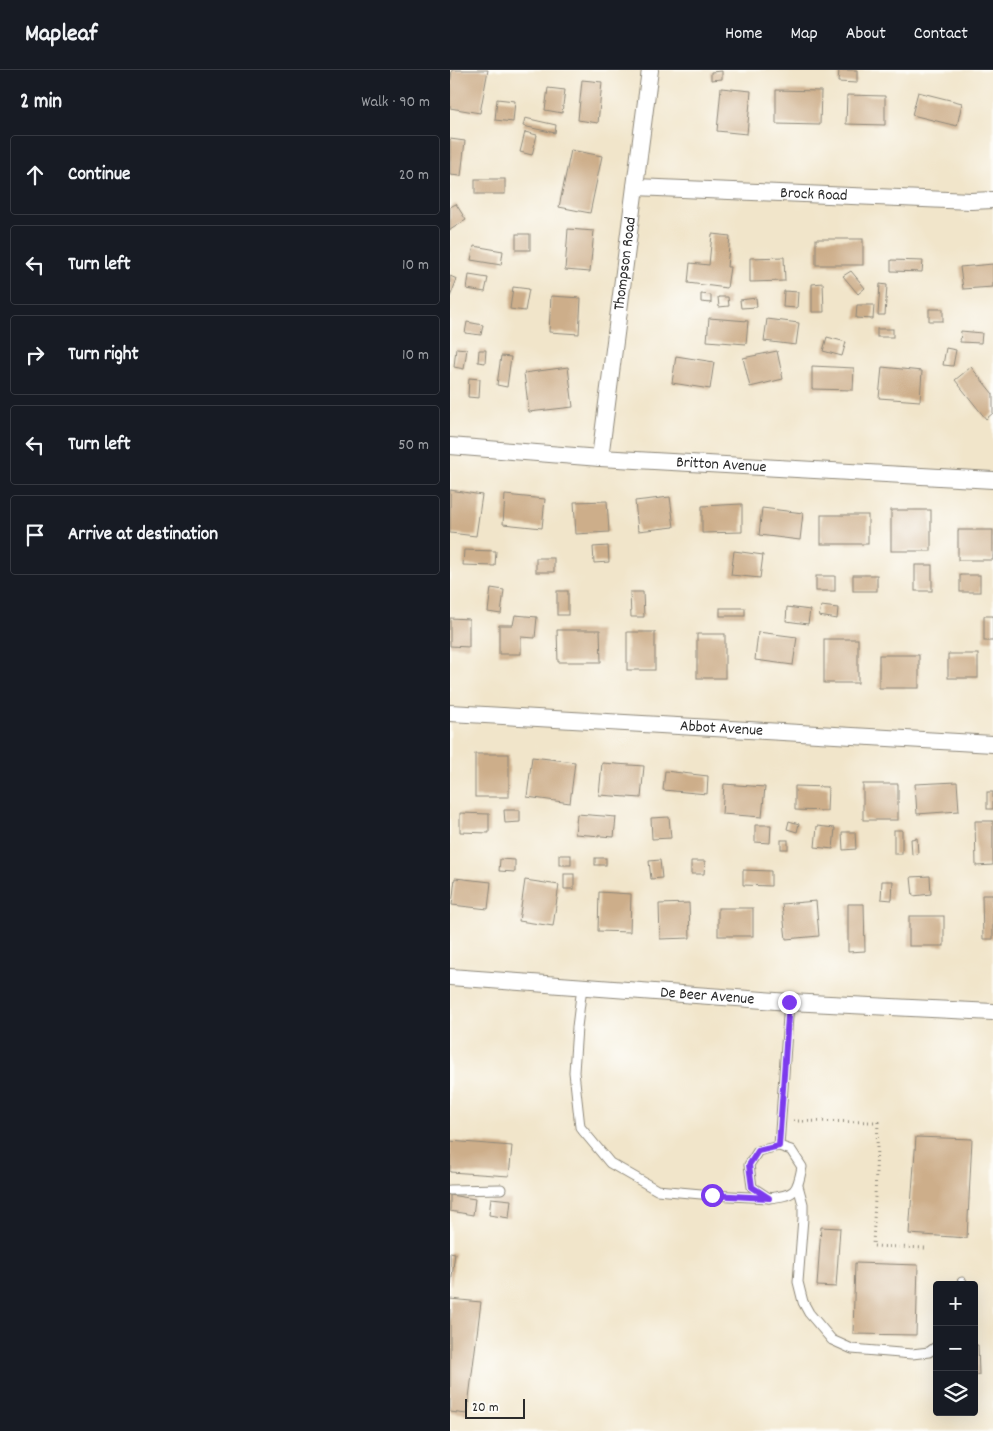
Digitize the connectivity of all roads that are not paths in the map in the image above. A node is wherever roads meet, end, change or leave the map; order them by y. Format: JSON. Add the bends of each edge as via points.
{"nodes":[{"id":1,"x":650,"y":70,"type":"edge"},
{"id":2,"x":635,"y":188,"type":"junction"},
{"id":3,"x":993,"y":200,"type":"edge"},
{"id":4,"x":450,"y":446,"type":"edge"},
{"id":5,"x":600,"y":458,"type":"junction"},
{"id":6,"x":993,"y":480,"type":"edge"},
{"id":7,"x":450,"y":713,"type":"edge"},
{"id":8,"x":993,"y":744,"type":"edge"},
{"id":9,"x":450,"y":977,"type":"edge"},
{"id":10,"x":582,"y":987,"type":"junction"},
{"id":11,"x":789,"y":1002,"type":"junction"},
{"id":12,"x":993,"y":1012,"type":"edge"},
{"id":13,"x":779,"y":1146,"type":"junction"},
{"id":14,"x":798,"y":1186,"type":"junction"},
{"id":15,"x":501,"y":1189,"type":"dead end"},
{"id":16,"x":450,"y":1190,"type":"edge"},
{"id":17,"x":769,"y":1198,"type":"junction"},
{"id":18,"x":933,"y":1349,"type":"edge"}],
"edges":[{"from":1,"to":2,"type":"street","name":"Thompson Road"},
{"from":2,"to":3,"type":"street","name":"Brock Road"},
{"from":2,"to":5,"type":"street","name":"Thompson Road"},
{"from":4,"to":5,"type":"street","name":"Britton Avenue"},
{"from":5,"to":6,"type":"street","name":"Britton Avenue"},
{"from":7,"to":8,"type":"street","name":"Abbot Avenue"},
{"from":9,"to":10,"type":"street","name":"De Beer Avenue"},
{"from":10,"to":11,"type":"street","name":"De Beer Avenue"},
{"from":10,"to":17,"type":"lane","via":[[574,1072],[580,1127],[610,1163],[657,1190]]},
{"from":11,"to":12,"type":"street","name":"De Beer Avenue"},
{"from":11,"to":13,"type":"lane"},
{"from":13,"to":14,"type":"lane","via":[[791,1150],[802,1167]]},
{"from":13,"to":17,"type":"lane","via":[[758,1151],[749,1165],[752,1187]]},
{"from":14,"to":17,"type":"lane","via":[[787,1196]]},
{"from":14,"to":18,"type":"lane","via":[[803,1204],[798,1282],[809,1313],[832,1340],[852,1350],[912,1354]]},
{"from":15,"to":16,"type":"lane"}]}
